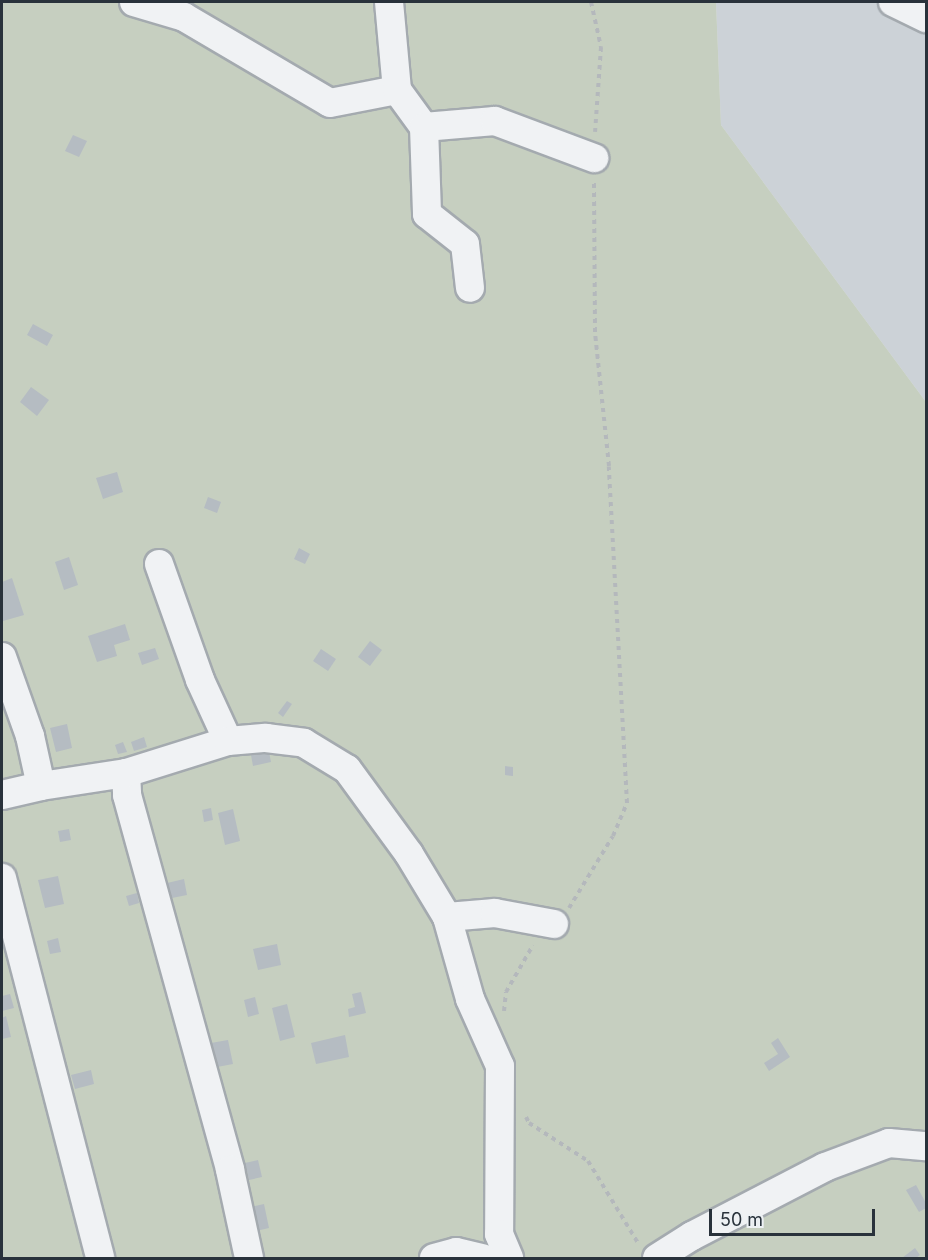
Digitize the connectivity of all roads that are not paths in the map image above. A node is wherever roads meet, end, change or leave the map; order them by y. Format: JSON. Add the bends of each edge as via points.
{"nodes":[{"id":1,"x":135,"y":2,"type":"edge"},
{"id":2,"x":389,"y":2,"type":"edge"},
{"id":3,"x":893,"y":2,"type":"edge"},
{"id":4,"x":927,"y":18,"type":"edge"},
{"id":5,"x":397,"y":90,"type":"junction"},
{"id":6,"x":424,"y":127,"type":"junction"},
{"id":7,"x":594,"y":158,"type":"road end"},
{"id":8,"x":470,"y":288,"type":"dead end"},
{"id":9,"x":159,"y":564,"type":"dead end"},
{"id":10,"x":2,"y":657,"type":"edge"},
{"id":11,"x":228,"y":741,"type":"junction"},
{"id":12,"x":126,"y":773,"type":"junction"},
{"id":13,"x":41,"y":786,"type":"junction"},
{"id":14,"x":2,"y":795,"type":"edge"},
{"id":15,"x":2,"y":878,"type":"edge"},
{"id":16,"x":447,"y":917,"type":"junction"},
{"id":17,"x":554,"y":924,"type":"road end"},
{"id":18,"x":927,"y":1146,"type":"edge"},
{"id":19,"x":650,"y":1254,"type":"edge"},
{"id":20,"x":100,"y":1258,"type":"edge"},
{"id":21,"x":249,"y":1258,"type":"edge"},
{"id":22,"x":434,"y":1258,"type":"edge"},
{"id":23,"x":483,"y":1258,"type":"edge"},
{"id":24,"x":509,"y":1258,"type":"edge"}],
"edges":[{"from":1,"to":5,"type":"lane","via":[[183,17],[330,103]]},
{"from":2,"to":5,"type":"lane"},
{"from":3,"to":4,"type":"lane"},
{"from":5,"to":6,"type":"lane"},
{"from":6,"to":7,"type":"lane","via":[[495,121]]},
{"from":6,"to":8,"type":"lane","via":[[428,214],[465,244]]},
{"from":9,"to":11,"type":"lane","via":[[200,680]]},
{"from":10,"to":13,"type":"lane","via":[[30,736]]},
{"from":11,"to":12,"type":"lane"},
{"from":11,"to":16,"type":"lane","via":[[266,738],[304,744],[346,769],[409,854]]},
{"from":12,"to":13,"type":"lane"},
{"from":12,"to":21,"type":"lane","via":[[127,795],[230,1170]]},
{"from":13,"to":14,"type":"lane"},
{"from":15,"to":20,"type":"lane"},
{"from":16,"to":17,"type":"lane","via":[[495,913]]},
{"from":16,"to":24,"type":"lane","via":[[470,999],[500,1066],[499,1234]]},
{"from":18,"to":19,"type":"lane","via":[[889,1143],[825,1167]]},
{"from":22,"to":23,"type":"lane","via":[[456,1252]]}]}
